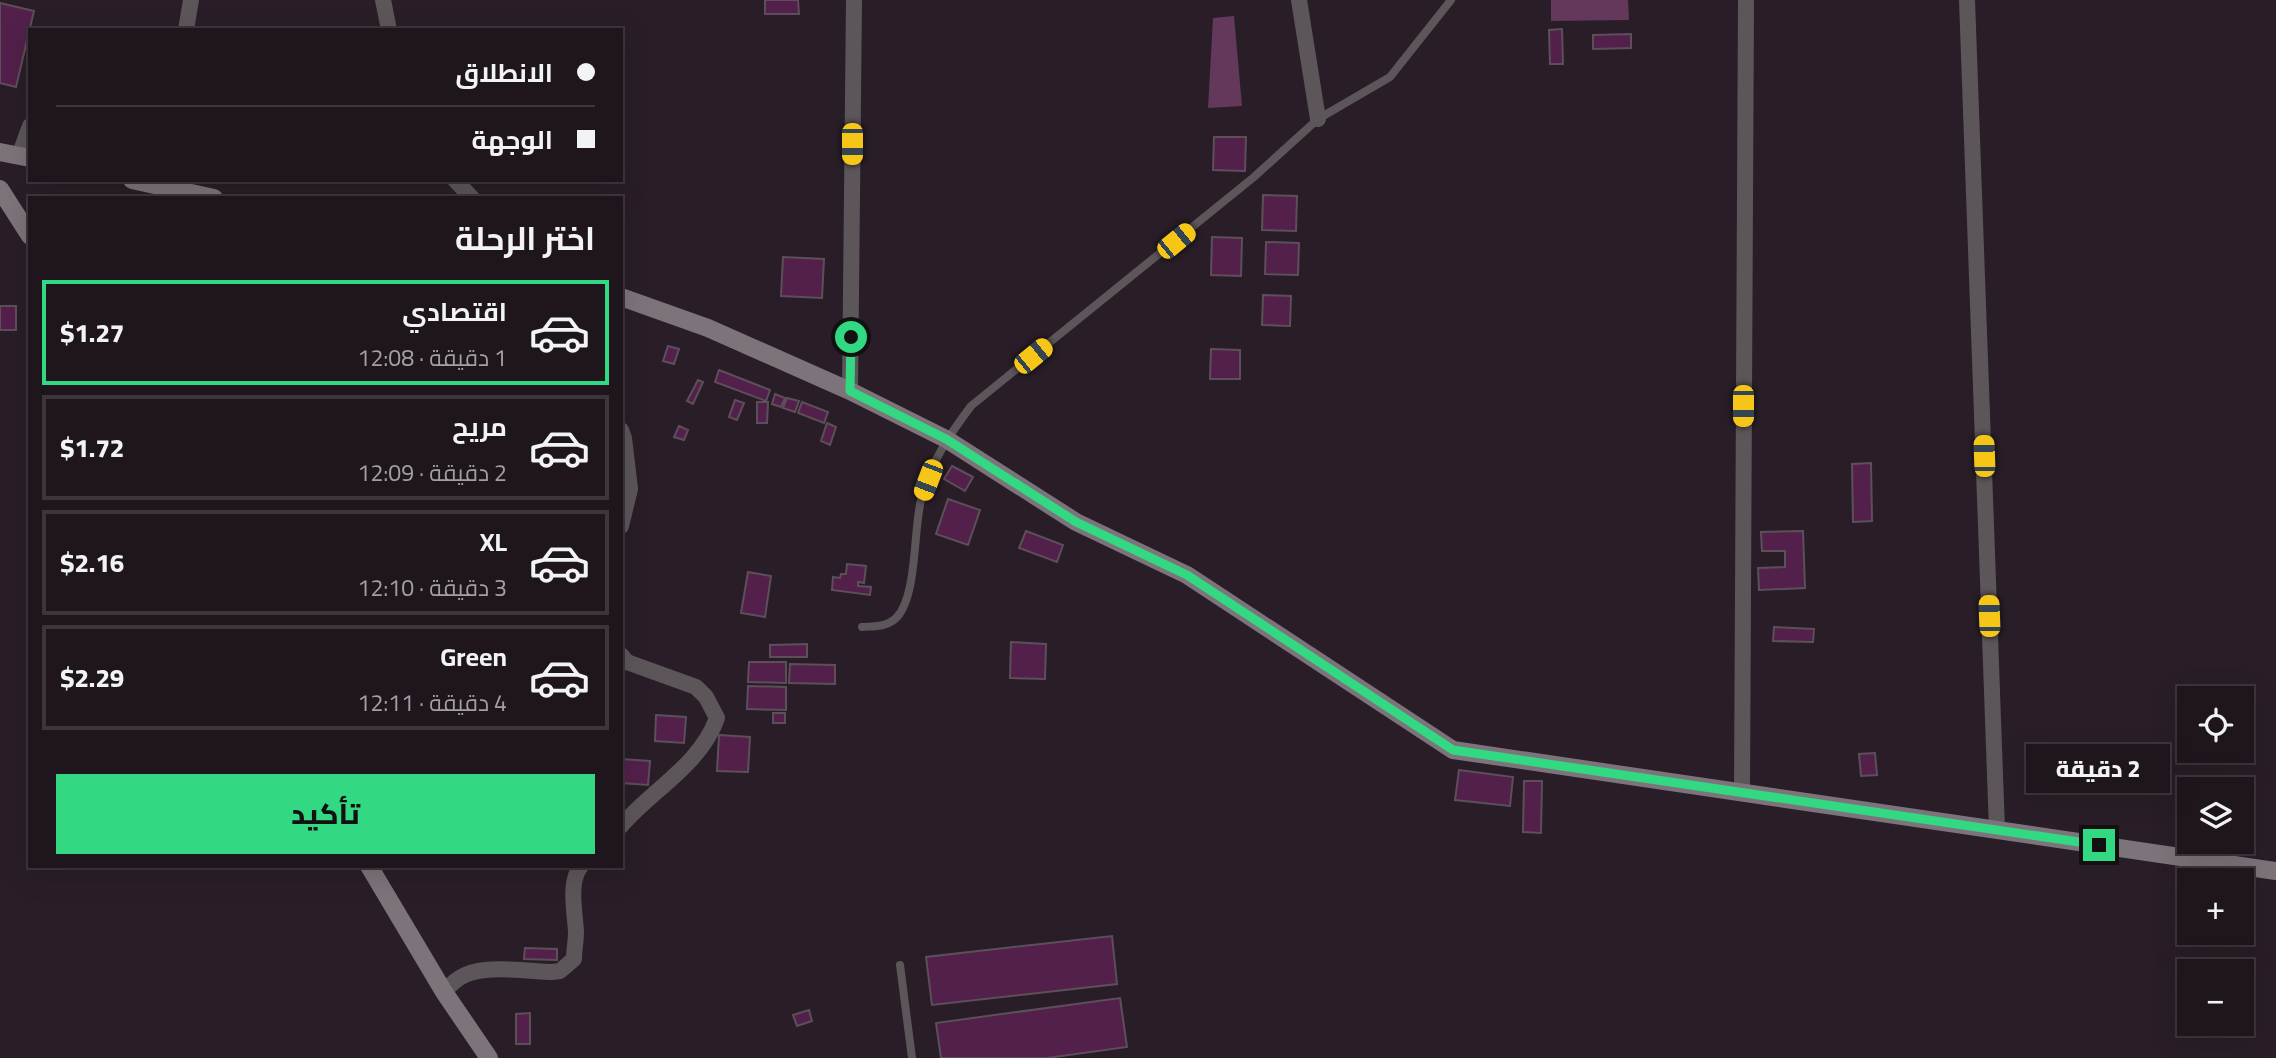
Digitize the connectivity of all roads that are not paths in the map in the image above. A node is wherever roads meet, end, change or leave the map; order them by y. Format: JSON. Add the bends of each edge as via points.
{"nodes":[{"id":1,"x":191,"y":0,"type":"edge"},
{"id":2,"x":383,"y":0,"type":"edge"},
{"id":3,"x":854,"y":0,"type":"edge"},
{"id":4,"x":1299,"y":0,"type":"edge"},
{"id":5,"x":1451,"y":0,"type":"edge"},
{"id":6,"x":1746,"y":0,"type":"edge"},
{"id":7,"x":1967,"y":0,"type":"edge"},
{"id":8,"x":186,"y":28,"type":"edge"},
{"id":9,"x":389,"y":28,"type":"edge"},
{"id":10,"x":1318,"y":119,"type":"junction"},
{"id":11,"x":28,"y":139,"type":"edge"},
{"id":12,"x":0,"y":152,"type":"edge"},
{"id":13,"x":25,"y":157,"type":"edge"},
{"id":14,"x":141,"y":182,"type":"edge"},
{"id":15,"x":457,"y":182,"type":"edge"},
{"id":16,"x":0,"y":189,"type":"edge"},
{"id":17,"x":205,"y":196,"type":"edge"},
{"id":18,"x":470,"y":196,"type":"edge"},
{"id":19,"x":28,"y":233,"type":"edge"},
{"id":20,"x":623,"y":298,"type":"edge"},
{"id":21,"x":850,"y":391,"type":"junction"},
{"id":22,"x":623,"y":435,"type":"edge"},
{"id":23,"x":946,"y":439,"type":"junction"},
{"id":24,"x":623,"y":518,"type":"edge"},
{"id":25,"x":862,"y":627,"type":"dead end"},
{"id":26,"x":623,"y":657,"type":"edge"},
{"id":27,"x":1742,"y":792,"type":"junction"},
{"id":28,"x":623,"y":824,"type":"edge"},
{"id":29,"x":1997,"y":830,"type":"junction"},
{"id":30,"x":370,"y":868,"type":"edge"},
{"id":31,"x":580,"y":868,"type":"edge"},
{"id":32,"x":2276,"y":871,"type":"edge"},
{"id":33,"x":900,"y":965,"type":"dead end"},
{"id":34,"x":444,"y":992,"type":"junction"},
{"id":35,"x":489,"y":1058,"type":"edge"},
{"id":36,"x":912,"y":1058,"type":"edge"}],
"edges":[{"from":1,"to":8,"type":"street"},
{"from":2,"to":9,"type":"street"},
{"from":3,"to":21,"type":"street"},
{"from":4,"to":10,"type":"street"},
{"from":5,"to":10,"type":"lane","via":[[1390,77]]},
{"from":6,"to":27,"type":"street"},
{"from":7,"to":29,"type":"street"},
{"from":10,"to":23,"type":"lane","via":[[1254,177],[971,406]]},
{"from":11,"to":13,"type":"street"},
{"from":12,"to":13,"type":"street"},
{"from":14,"to":17,"type":"street"},
{"from":15,"to":18,"type":"street"},
{"from":16,"to":19,"type":"street"},
{"from":20,"to":21,"type":"street","via":[[708,328]]},
{"from":21,"to":23,"type":"street"},
{"from":22,"to":24,"type":"street","via":[[630,489]]},
{"from":23,"to":25,"type":"lane","via":[[921,497],[906,598],[897,616],[884,625]]},
{"from":23,"to":27,"type":"street","via":[[1076,522],[1187,575],[1453,750]]},
{"from":26,"to":28,"type":"street","via":[[696,687],[717,718],[711,736]]},
{"from":27,"to":29,"type":"street"},
{"from":29,"to":32,"type":"street"},
{"from":30,"to":34,"type":"street"},
{"from":31,"to":34,"type":"street","via":[[575,885],[574,960],[552,972],[483,970],[457,979]]},
{"from":33,"to":36,"type":"lane"},
{"from":34,"to":35,"type":"street"}]}
